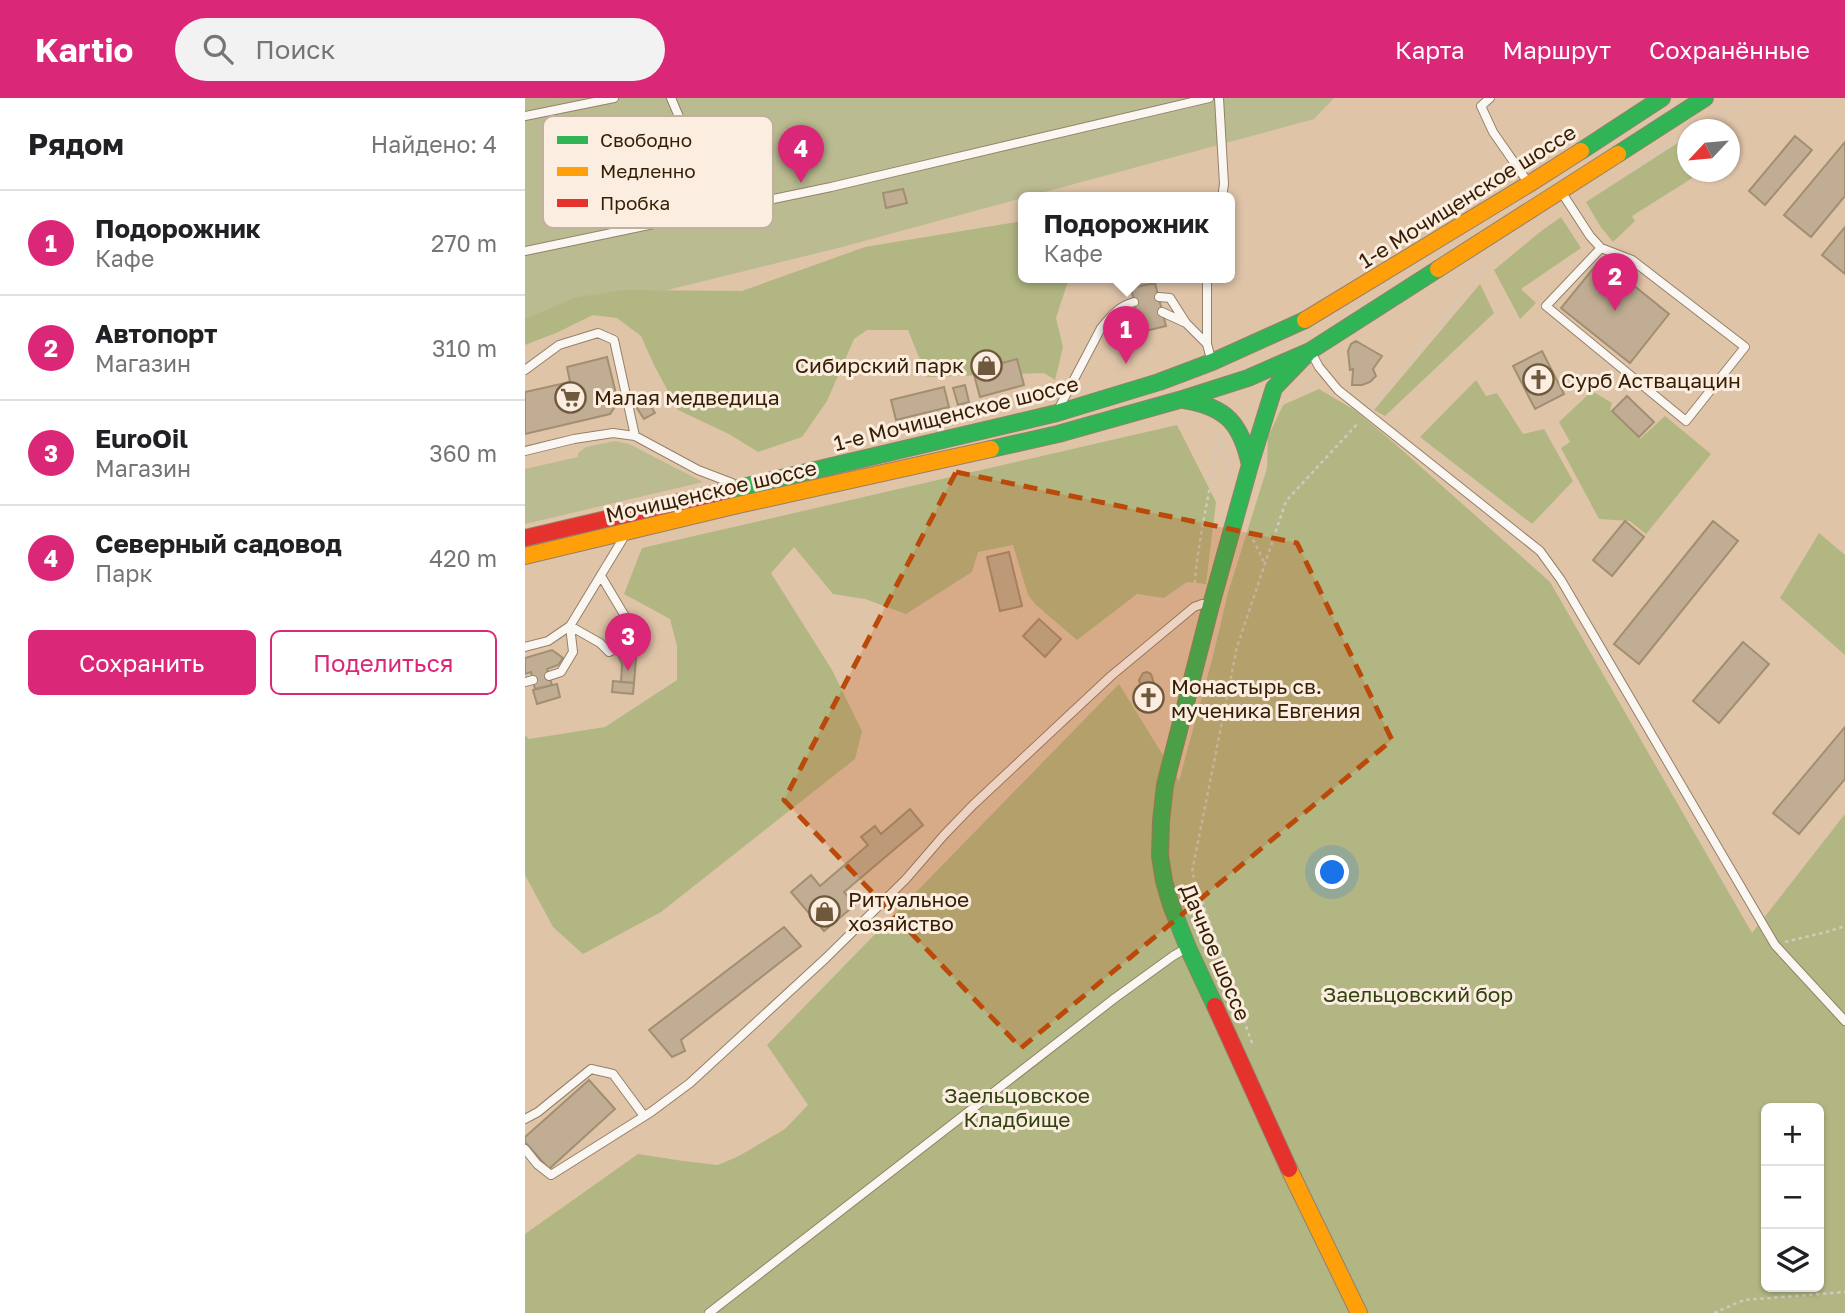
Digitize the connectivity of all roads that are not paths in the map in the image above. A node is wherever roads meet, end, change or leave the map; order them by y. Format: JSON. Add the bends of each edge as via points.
{"nodes":[{"id":1,"x":614,"y":98,"type":"edge"},
{"id":2,"x":671,"y":98,"type":"edge"},
{"id":3,"x":1209,"y":98,"type":"edge"},
{"id":4,"x":1219,"y":98,"type":"edge"},
{"id":5,"x":1490,"y":98,"type":"edge"},
{"id":6,"x":1662,"y":98,"type":"edge"},
{"id":7,"x":1705,"y":98,"type":"edge"},
{"id":8,"x":679,"y":116,"type":"edge"},
{"id":9,"x":525,"y":117,"type":"edge"},
{"id":10,"x":1529,"y":184,"type":"junction"},
{"id":11,"x":1560,"y":190,"type":"junction"},
{"id":12,"x":1223,"y":192,"type":"edge"},
{"id":13,"x":773,"y":199,"type":"edge"},
{"id":14,"x":637,"y":228,"type":"edge"},
{"id":15,"x":1601,"y":248,"type":"junction"},
{"id":16,"x":525,"y":251,"type":"edge"},
{"id":17,"x":1207,"y":283,"type":"edge"},
{"id":18,"x":1159,"y":297,"type":"dead end"},
{"id":19,"x":1134,"y":302,"type":"dead end"},
{"id":20,"x":1162,"y":312,"type":"dead end"},
{"id":21,"x":1138,"y":317,"type":"dead end"},
{"id":22,"x":1186,"y":323,"type":"junction"},
{"id":23,"x":1101,"y":328,"type":"junction"},
{"id":24,"x":1277,"y":334,"type":"junction"},
{"id":25,"x":1207,"y":344,"type":"junction"},
{"id":26,"x":1310,"y":351,"type":"junction"},
{"id":27,"x":1212,"y":362,"type":"junction"},
{"id":28,"x":1279,"y":365,"type":"junction"},
{"id":29,"x":525,"y":370,"type":"edge"},
{"id":30,"x":1274,"y":388,"type":"junction"},
{"id":31,"x":1179,"y":400,"type":"junction"},
{"id":32,"x":1057,"y":413,"type":"junction"},
{"id":33,"x":635,"y":436,"type":"junction"},
{"id":34,"x":525,"y":451,"type":"edge"},
{"id":35,"x":1250,"y":465,"type":"junction"},
{"id":36,"x":741,"y":486,"type":"junction"},
{"id":37,"x":627,"y":532,"type":"junction"},
{"id":38,"x":525,"y":538,"type":"edge"},
{"id":39,"x":525,"y":556,"type":"edge"},
{"id":40,"x":601,"y":576,"type":"junction"},
{"id":41,"x":1211,"y":605,"type":"junction"},
{"id":42,"x":570,"y":626,"type":"junction"},
{"id":43,"x":629,"y":643,"type":"dead end"},
{"id":44,"x":525,"y":647,"type":"edge"},
{"id":45,"x":615,"y":649,"type":"dead end"},
{"id":46,"x":549,"y":676,"type":"dead end"},
{"id":47,"x":1188,"y":948,"type":"junction"},
{"id":48,"x":1845,"y":1021,"type":"edge"},
{"id":49,"x":644,"y":1115,"type":"junction"},
{"id":50,"x":525,"y":1119,"type":"edge"},
{"id":51,"x":525,"y":1149,"type":"edge"},
{"id":52,"x":709,"y":1313,"type":"edge"},
{"id":53,"x":1359,"y":1313,"type":"edge"}],
"edges":[{"from":1,"to":9,"type":"lane"},
{"from":2,"to":8,"type":"lane"},
{"from":3,"to":13,"type":"lane"},
{"from":4,"to":12,"type":"lane"},
{"from":5,"to":10,"type":"lane","via":[[1481,106]]},
{"from":6,"to":10,"type":"main road","name":"1-е Мочищенское шоссе"},
{"from":7,"to":11,"type":"main road","name":"1-е Мочищенское шоссе"},
{"from":10,"to":24,"type":"main road","name":"1-е Мочищенское шоссе"},
{"from":11,"to":15,"type":"lane"},
{"from":11,"to":26,"type":"main road","name":"1-е Мочищенское шоссе"},
{"from":14,"to":16,"type":"lane"},
{"from":15,"to":15,"type":"lane","via":[[1632,260],[1745,347],[1686,421],[1546,306]]},
{"from":17,"to":25,"type":"lane"},
{"from":18,"to":22,"type":"lane","via":[[1170,298]]},
{"from":19,"to":23,"type":"lane","via":[[1114,312]]},
{"from":20,"to":22,"type":"lane"},
{"from":21,"to":23,"type":"lane"},
{"from":22,"to":25,"type":"lane"},
{"from":23,"to":32,"type":"lane"},
{"from":24,"to":27,"type":"main road","name":"1-е Мочищенское шоссе"},
{"from":24,"to":28,"type":"main road","name":"Дачное шоссе"},
{"from":25,"to":27,"type":"lane"},
{"from":26,"to":28,"type":"main road","name":"Мочищенское шоссе"},
{"from":26,"to":30,"type":"main road"},
{"from":26,"to":48,"type":"lane","via":[[1338,390],[1540,551],[1775,945]]},
{"from":27,"to":32,"type":"main road","name":"1-е Мочищенское шоссе"},
{"from":28,"to":30,"type":"main road","name":"Дачное шоссе"},
{"from":28,"to":31,"type":"main road","name":"Мочищенское шоссе"},
{"from":29,"to":33,"type":"lane","via":[[559,345],[598,334],[614,340]]},
{"from":30,"to":35,"type":"main road","name":"Дачное шоссе"},
{"from":31,"to":35,"type":"main road","via":[[1202,402],[1226,415],[1247,446]]},
{"from":31,"to":37,"type":"main road","name":"Мочищенское шоссе","via":[[1058,434]]},
{"from":32,"to":36,"type":"main road","name":"1-е Мочищенское шоссе"},
{"from":33,"to":34,"type":"lane","via":[[613,433]]},
{"from":33,"to":36,"type":"lane","via":[[698,470]]},
{"from":35,"to":41,"type":"main road","name":"Дачное шоссе"},
{"from":36,"to":38,"type":"main road","name":"1-е Мочищенское шоссе"},
{"from":37,"to":39,"type":"main road","name":"Мочищенское шоссе"},
{"from":37,"to":40,"type":"lane"},
{"from":40,"to":42,"type":"lane"},
{"from":40,"to":43,"type":"lane","via":[[635,633]]},
{"from":41,"to":47,"type":"main road","name":"Дачное шоссе","via":[[1165,785],[1161,821],[1164,881]]},
{"from":41,"to":49,"type":"lane","via":[[1194,607],[1111,676],[973,805],[826,958],[689,1083]]},
{"from":42,"to":44,"type":"lane","via":[[548,641]]},
{"from":42,"to":45,"type":"lane","via":[[609,652]]},
{"from":42,"to":46,"type":"lane","via":[[573,652],[561,672]]},
{"from":47,"to":52,"type":"lane","via":[[1115,998]]},
{"from":47,"to":53,"type":"main road","name":"Дачное шоссе"},
{"from":49,"to":50,"type":"lane","via":[[613,1074],[591,1069]]},
{"from":49,"to":51,"type":"lane","via":[[551,1175]]}]}
